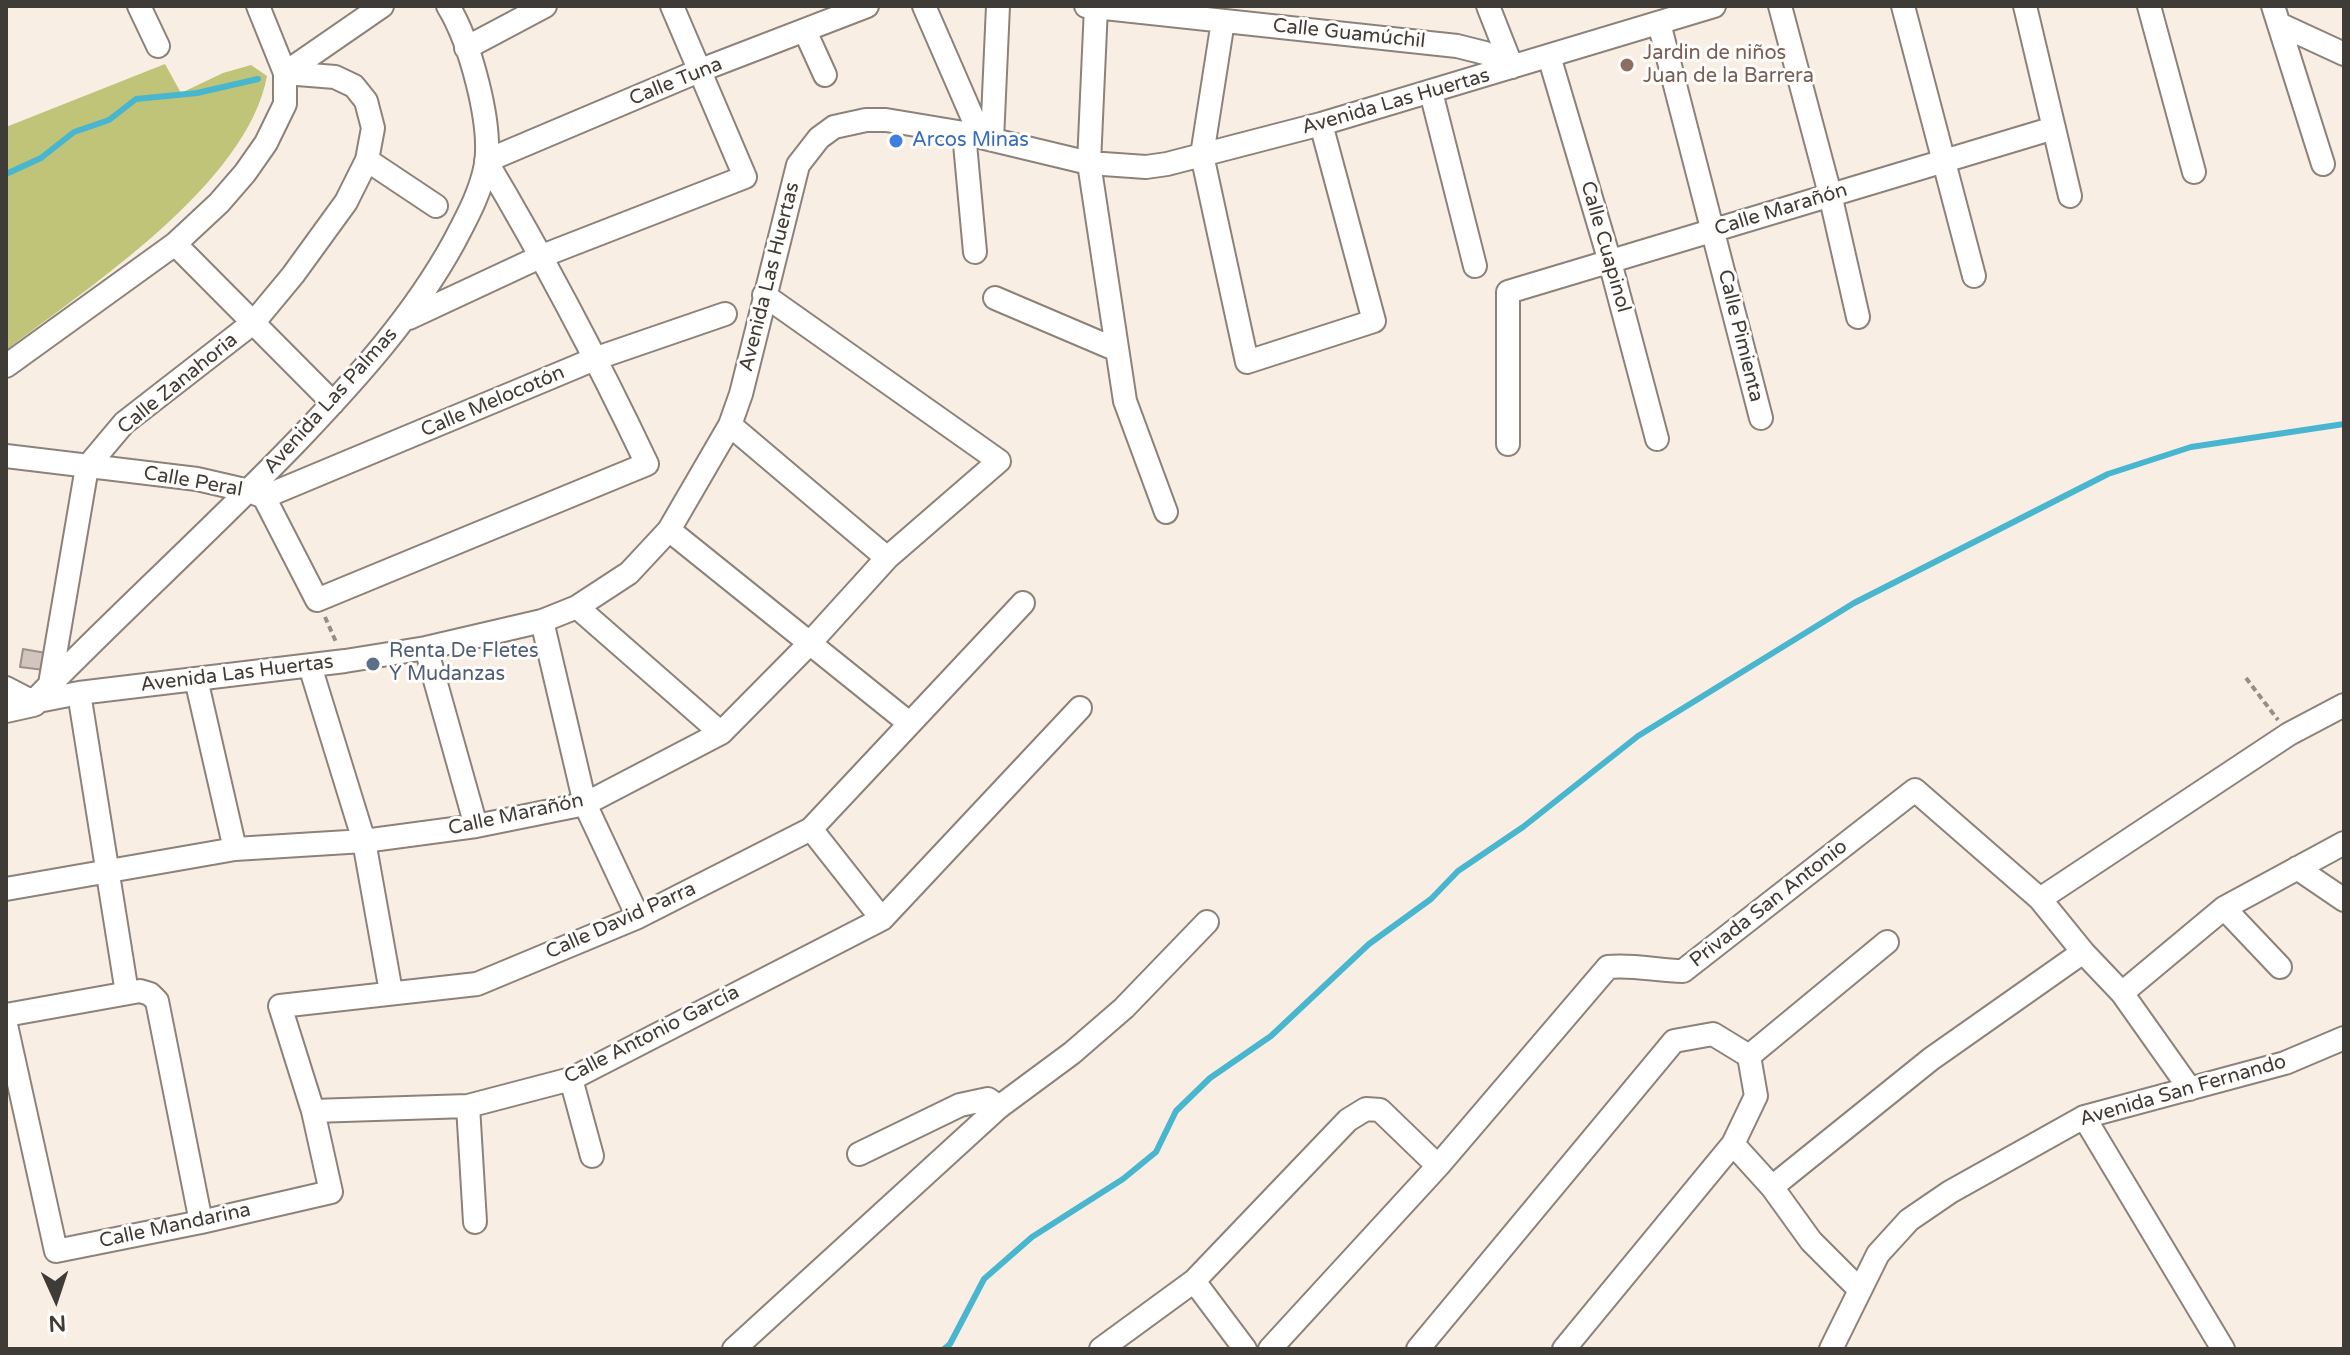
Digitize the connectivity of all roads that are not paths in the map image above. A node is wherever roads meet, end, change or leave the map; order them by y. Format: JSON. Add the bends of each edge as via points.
{"nodes":[{"id":1,"x":139,"y":6,"type":"edge"},
{"id":2,"x":258,"y":6,"type":"edge"},
{"id":3,"x":382,"y":6,"type":"edge"},
{"id":4,"x":448,"y":6,"type":"edge"},
{"id":5,"x":545,"y":6,"type":"edge"},
{"id":6,"x":672,"y":6,"type":"edge"},
{"id":7,"x":867,"y":6,"type":"edge"},
{"id":8,"x":924,"y":6,"type":"edge"},
{"id":9,"x":998,"y":6,"type":"edge"},
{"id":10,"x":1488,"y":6,"type":"edge"},
{"id":11,"x":1714,"y":6,"type":"edge"},
{"id":12,"x":1780,"y":6,"type":"edge"},
{"id":13,"x":1903,"y":6,"type":"edge"},
{"id":14,"x":2025,"y":6,"type":"edge"},
{"id":15,"x":2149,"y":6,"type":"edge"},
{"id":16,"x":1091,"y":7,"type":"edge"},
{"id":17,"x":2276,"y":15,"type":"edge"},
{"id":18,"x":1223,"y":21,"type":"junction"},
{"id":19,"x":1659,"y":23,"type":"junction"},
{"id":20,"x":805,"y":31,"type":"junction"},
{"id":21,"x":158,"y":46,"type":"dead end"},
{"id":22,"x":466,"y":48,"type":"junction"},
{"id":23,"x":2344,"y":54,"type":"edge"},
{"id":24,"x":1549,"y":56,"type":"junction"},
{"id":25,"x":1512,"y":67,"type":"junction"},
{"id":26,"x":701,"y":70,"type":"junction"},
{"id":27,"x":285,"y":73,"type":"junction"},
{"id":28,"x":825,"y":75,"type":"dead end"},
{"id":29,"x":1431,"y":92,"type":"junction"},
{"id":30,"x":1321,"y":124,"type":"junction"},
{"id":31,"x":2054,"y":128,"type":"junction"},
{"id":32,"x":979,"y":137,"type":"junction"},
{"id":33,"x":1202,"y":155,"type":"junction"},
{"id":34,"x":367,"y":160,"type":"junction"},
{"id":35,"x":486,"y":161,"type":"junction"},
{"id":36,"x":1944,"y":161,"type":"junction"},
{"id":37,"x":1089,"y":163,"type":"junction"},
{"id":38,"x":2323,"y":164,"type":"dead end"},
{"id":39,"x":2194,"y":172,"type":"dead end"},
{"id":40,"x":1830,"y":194,"type":"junction"},
{"id":41,"x":2070,"y":196,"type":"dead end"},
{"id":42,"x":436,"y":206,"type":"dead end"},
{"id":43,"x":1713,"y":232,"type":"junction"},
{"id":44,"x":175,"y":244,"type":"junction"},
{"id":45,"x":975,"y":252,"type":"dead end"},
{"id":46,"x":542,"y":256,"type":"junction"},
{"id":47,"x":1610,"y":262,"type":"junction"},
{"id":48,"x":1475,"y":266,"type":"dead end"},
{"id":49,"x":1974,"y":276,"type":"dead end"},
{"id":50,"x":764,"y":295,"type":"junction"},
{"id":51,"x":995,"y":298,"type":"dead end"},
{"id":52,"x":725,"y":314,"type":"dead end"},
{"id":53,"x":1858,"y":317,"type":"dead end"},
{"id":54,"x":405,"y":319,"type":"junction"},
{"id":55,"x":254,"y":322,"type":"junction"},
{"id":56,"x":1117,"y":350,"type":"junction"},
{"id":57,"x":597,"y":358,"type":"junction"},
{"id":58,"x":6,"y":366,"type":"edge"},
{"id":59,"x":333,"y":403,"type":"junction"},
{"id":60,"x":1761,"y":418,"type":"dead end"},
{"id":61,"x":730,"y":425,"type":"junction"},
{"id":62,"x":1657,"y":439,"type":"dead end"},
{"id":63,"x":1508,"y":444,"type":"dead end"},
{"id":64,"x":6,"y":456,"type":"edge"},
{"id":65,"x":87,"y":467,"type":"junction"},
{"id":66,"x":256,"y":494,"type":"junction"},
{"id":67,"x":1166,"y":512,"type":"dead end"},
{"id":68,"x":669,"y":530,"type":"junction"},
{"id":69,"x":887,"y":558,"type":"junction"},
{"id":70,"x":1023,"y":603,"type":"dead end"},
{"id":71,"x":577,"y":607,"type":"junction"},
{"id":72,"x":542,"y":621,"type":"junction"},
{"id":73,"x":809,"y":644,"type":"junction"},
{"id":74,"x":426,"y":648,"type":"junction"},
{"id":75,"x":310,"y":666,"type":"junction"},
{"id":76,"x":196,"y":679,"type":"junction"},
{"id":77,"x":6,"y":688,"type":"edge"},
{"id":78,"x":79,"y":693,"type":"junction"},
{"id":79,"x":30,"y":698,"type":"edge"},
{"id":80,"x":2344,"y":705,"type":"edge"},
{"id":81,"x":1080,"y":708,"type":"dead end"},
{"id":82,"x":909,"y":723,"type":"junction"},
{"id":83,"x":721,"y":733,"type":"junction"},
{"id":84,"x":585,"y":804,"type":"junction"},
{"id":85,"x":476,"y":826,"type":"junction"},
{"id":86,"x":811,"y":829,"type":"junction"},
{"id":87,"x":364,"y":841,"type":"junction"},
{"id":88,"x":2344,"y":843,"type":"edge"},
{"id":89,"x":235,"y":849,"type":"junction"},
{"id":90,"x":2297,"y":868,"type":"junction"},
{"id":91,"x":108,"y":871,"type":"junction"},
{"id":92,"x":6,"y":889,"type":"edge"},
{"id":93,"x":2040,"y":899,"type":"junction"},
{"id":94,"x":2344,"y":900,"type":"edge"},
{"id":95,"x":2224,"y":908,"type":"junction"},
{"id":96,"x":638,"y":917,"type":"junction"},
{"id":97,"x":882,"y":919,"type":"junction"},
{"id":98,"x":1207,"y":922,"type":"dead end"},
{"id":99,"x":1887,"y":942,"type":"dead end"},
{"id":100,"x":2083,"y":952,"type":"junction"},
{"id":101,"x":2280,"y":967,"type":"dead end"},
{"id":102,"x":391,"y":992,"type":"junction"},
{"id":103,"x":127,"y":993,"type":"junction"},
{"id":104,"x":2122,"y":993,"type":"junction"},
{"id":105,"x":6,"y":1015,"type":"edge"},
{"id":106,"x":6,"y":1025,"type":"edge"},
{"id":107,"x":2344,"y":1038,"type":"edge"},
{"id":108,"x":1749,"y":1056,"type":"junction"},
{"id":109,"x":571,"y":1079,"type":"junction"},
{"id":110,"x":2190,"y":1089,"type":"junction"},
{"id":111,"x":468,"y":1106,"type":"junction"},
{"id":112,"x":999,"y":1107,"type":"junction"},
{"id":113,"x":313,"y":1111,"type":"junction"},
{"id":114,"x":2084,"y":1117,"type":"junction"},
{"id":115,"x":1733,"y":1144,"type":"junction"},
{"id":116,"x":859,"y":1154,"type":"dead end"},
{"id":117,"x":592,"y":1156,"type":"dead end"},
{"id":118,"x":1438,"y":1166,"type":"junction"},
{"id":119,"x":1772,"y":1187,"type":"junction"},
{"id":120,"x":201,"y":1222,"type":"junction"},
{"id":121,"x":475,"y":1222,"type":"dead end"},
{"id":122,"x":1194,"y":1281,"type":"junction"},
{"id":123,"x":1860,"y":1290,"type":"junction"},
{"id":124,"x":734,"y":1349,"type":"edge"},
{"id":125,"x":1101,"y":1349,"type":"edge"},
{"id":126,"x":1245,"y":1349,"type":"edge"},
{"id":127,"x":1270,"y":1349,"type":"edge"},
{"id":128,"x":1418,"y":1349,"type":"edge"},
{"id":129,"x":1564,"y":1349,"type":"edge"},
{"id":130,"x":1831,"y":1349,"type":"edge"},
{"id":131,"x":2223,"y":1349,"type":"edge"}],
"edges":[{"from":1,"to":21,"type":"street"},
{"from":2,"to":27,"type":"street"},
{"from":3,"to":27,"type":"street"},
{"from":4,"to":22,"type":"street","name":"Avenida Las Palmas"},
{"from":5,"to":22,"type":"street"},
{"from":6,"to":26,"type":"street"},
{"from":7,"to":20,"type":"street","name":"Calle Tuna"},
{"from":8,"to":32,"type":"street"},
{"from":9,"to":32,"type":"street"},
{"from":10,"to":25,"type":"street"},
{"from":11,"to":19,"type":"street","name":"Avenida Las Huertas"},
{"from":12,"to":40,"type":"street"},
{"from":13,"to":36,"type":"street"},
{"from":14,"to":31,"type":"street"},
{"from":15,"to":39,"type":"street"},
{"from":16,"to":18,"type":"street","name":"Calle Guamúchil"},
{"from":16,"to":37,"type":"street"},
{"from":17,"to":23,"type":"street"},
{"from":17,"to":38,"type":"street"},
{"from":18,"to":25,"type":"street","name":"Calle Guamúchil","via":[[1457,46]]},
{"from":18,"to":33,"type":"street"},
{"from":19,"to":24,"type":"street","name":"Avenida Las Huertas"},
{"from":19,"to":43,"type":"street","name":"Calle Pimienta"},
{"from":20,"to":26,"type":"street","name":"Calle Tuna"},
{"from":20,"to":28,"type":"street"},
{"from":22,"to":35,"type":"street","name":"Avenida Las Palmas","via":[[479,87]]},
{"from":24,"to":25,"type":"street","name":"Avenida Las Huertas"},
{"from":24,"to":47,"type":"street","name":"Calle Cuapinol"},
{"from":25,"to":29,"type":"street","name":"Avenida Las Huertas"},
{"from":26,"to":35,"type":"street","name":"Calle Tuna"},
{"from":26,"to":46,"type":"street","via":[[745,177]]},
{"from":27,"to":34,"type":"street","via":[[335,77],[354,86],[366,101],[373,128]]},
{"from":27,"to":44,"type":"street","via":[[285,104],[266,143],[219,203]]},
{"from":29,"to":30,"type":"street","name":"Avenida Las Huertas"},
{"from":29,"to":48,"type":"street"},
{"from":30,"to":33,"type":"street","name":"Avenida Las Huertas"},
{"from":30,"to":33,"type":"street","via":[[1374,321],[1247,362]]},
{"from":31,"to":36,"type":"street","name":"Calle Marañón"},
{"from":31,"to":41,"type":"street"},
{"from":32,"to":37,"type":"street","name":"Avenida Las Huertas"},
{"from":32,"to":45,"type":"street"},
{"from":32,"to":50,"type":"street","name":"Avenida Las Huertas","via":[[866,120],[834,127],[819,138],[798,165]]},
{"from":33,"to":37,"type":"street","name":"Avenida Las Huertas","via":[[1146,167]]},
{"from":34,"to":42,"type":"street"},
{"from":34,"to":55,"type":"street","name":"Calle Zanahoria","via":[[346,202]]},
{"from":35,"to":46,"type":"street"},
{"from":35,"to":54,"type":"street","name":"Avenida Las Palmas","via":[[466,220]]},
{"from":36,"to":40,"type":"street","name":"Calle Marañón"},
{"from":36,"to":49,"type":"street"},
{"from":37,"to":56,"type":"street"},
{"from":40,"to":43,"type":"street","name":"Calle Marañón"},
{"from":40,"to":53,"type":"street"},
{"from":43,"to":47,"type":"street","name":"Calle Marañón"},
{"from":43,"to":60,"type":"street","name":"Calle Pimienta"},
{"from":44,"to":55,"type":"street"},
{"from":44,"to":58,"type":"street"},
{"from":46,"to":54,"type":"street"},
{"from":46,"to":57,"type":"street"},
{"from":47,"to":62,"type":"street","name":"Calle Cuapinol"},
{"from":47,"to":63,"type":"street","name":"Calle Marañón","via":[[1508,292]]},
{"from":50,"to":61,"type":"street","name":"Avenida Las Huertas"},
{"from":50,"to":69,"type":"street","name":"Calle Marañón","via":[[999,461]]},
{"from":51,"to":56,"type":"street"},
{"from":52,"to":57,"type":"street","name":"Calle Melocotón"},
{"from":54,"to":59,"type":"street","name":"Avenida Las Palmas"},
{"from":55,"to":59,"type":"street"},
{"from":55,"to":65,"type":"street","name":"Calle Zanahoria","via":[[124,423]]},
{"from":56,"to":67,"type":"street","via":[[1125,401]]},
{"from":57,"to":66,"type":"street","name":"Calle Melocotón"},
{"from":57,"to":66,"type":"street","name":"Calle Peral","via":[[647,464],[317,600]]},
{"from":59,"to":66,"type":"street","name":"Avenida Las Palmas"},
{"from":61,"to":68,"type":"street","name":"Avenida Las Huertas"},
{"from":61,"to":69,"type":"street"},
{"from":64,"to":65,"type":"street","name":"Calle Peral"},
{"from":65,"to":66,"type":"street","name":"Calle Peral","via":[[197,479]]},
{"from":65,"to":79,"type":"street"},
{"from":66,"to":79,"type":"street","name":"Avenida Las Palmas"},
{"from":68,"to":71,"type":"street","name":"Avenida Las Huertas","via":[[629,573]]},
{"from":68,"to":73,"type":"street"},
{"from":69,"to":73,"type":"street","name":"Calle Marañón"},
{"from":70,"to":82,"type":"street","name":"Calle David Parra"},
{"from":71,"to":72,"type":"street","name":"Avenida Las Huertas"},
{"from":71,"to":83,"type":"street"},
{"from":72,"to":74,"type":"street","name":"Avenida Las Huertas"},
{"from":72,"to":84,"type":"street"},
{"from":73,"to":82,"type":"street"},
{"from":73,"to":83,"type":"street","name":"Calle Marañón"},
{"from":74,"to":75,"type":"street","name":"Avenida Las Huertas"},
{"from":74,"to":85,"type":"street"},
{"from":75,"to":76,"type":"street","name":"Avenida Las Huertas"},
{"from":75,"to":87,"type":"street"},
{"from":76,"to":78,"type":"street","name":"Avenida Las Huertas"},
{"from":76,"to":89,"type":"street"},
{"from":77,"to":79,"type":"street"},
{"from":78,"to":79,"type":"street","name":"Avenida Las Huertas"},
{"from":78,"to":91,"type":"street"},
{"from":80,"to":93,"type":"street","via":[[2289,734]]},
{"from":81,"to":97,"type":"street","name":"Calle Antonio García"},
{"from":82,"to":86,"type":"street","name":"Calle David Parra"},
{"from":83,"to":84,"type":"street","name":"Calle Marañón"},
{"from":84,"to":85,"type":"street","name":"Calle Marañón"},
{"from":84,"to":96,"type":"street"},
{"from":85,"to":87,"type":"street","name":"Calle Marañón"},
{"from":86,"to":96,"type":"street","name":"Calle David Parra"},
{"from":86,"to":97,"type":"street"},
{"from":87,"to":89,"type":"street","name":"Calle Marañón"},
{"from":87,"to":102,"type":"street"},
{"from":88,"to":90,"type":"street"},
{"from":89,"to":91,"type":"street","name":"Calle Marañón"},
{"from":90,"to":94,"type":"street"},
{"from":90,"to":95,"type":"street"},
{"from":91,"to":92,"type":"street","name":"Calle Marañón"},
{"from":91,"to":103,"type":"street"},
{"from":93,"to":100,"type":"street"},
{"from":93,"to":118,"type":"street","name":"Privada San Antonio","via":[[1915,790],[1683,971],[1608,967]]},
{"from":95,"to":101,"type":"street"},
{"from":95,"to":104,"type":"street"},
{"from":96,"to":102,"type":"street","name":"Calle David Parra","via":[[477,984]]},
{"from":97,"to":109,"type":"street","name":"Calle Antonio García"},
{"from":98,"to":112,"type":"street","via":[[1124,1008]]},
{"from":99,"to":108,"type":"street"},
{"from":100,"to":104,"type":"street"},
{"from":100,"to":119,"type":"street","via":[[1931,1059]]},
{"from":102,"to":113,"type":"street","name":"Calle David Parra","via":[[280,1006]]},
{"from":103,"to":105,"type":"street"},
{"from":103,"to":120,"type":"street","via":[[140,991],[157,1001]]},
{"from":104,"to":110,"type":"street"},
{"from":106,"to":120,"type":"street","name":"Calle Mandarina","via":[[56,1251]]},
{"from":107,"to":110,"type":"street","name":"Avenida San Fernando","via":[[2285,1063]]},
{"from":108,"to":115,"type":"street","via":[[1756,1096]]},
{"from":108,"to":128,"type":"street","via":[[1713,1034],[1674,1041]]},
{"from":109,"to":111,"type":"street","name":"Calle Antonio García"},
{"from":109,"to":117,"type":"street"},
{"from":110,"to":114,"type":"street","name":"Avenida San Fernando"},
{"from":111,"to":113,"type":"street","name":"Calle Antonio García"},
{"from":111,"to":121,"type":"street"},
{"from":112,"to":116,"type":"street","via":[[988,1099],[960,1105]]},
{"from":112,"to":124,"type":"street"},
{"from":113,"to":120,"type":"street","name":"Calle Mandarina","via":[[331,1192]]},
{"from":114,"to":123,"type":"street","name":"Avenida San Fernando","via":[[1909,1220],[1878,1254]]},
{"from":114,"to":131,"type":"street"},
{"from":115,"to":119,"type":"street"},
{"from":115,"to":129,"type":"street"},
{"from":118,"to":122,"type":"street","via":[[1380,1110],[1366,1109],[1348,1120]]},
{"from":118,"to":127,"type":"street"},
{"from":119,"to":123,"type":"street","via":[[1811,1241]]},
{"from":122,"to":125,"type":"street"},
{"from":122,"to":126,"type":"street"},
{"from":123,"to":130,"type":"street","name":"Avenida San Fernando"}]}
